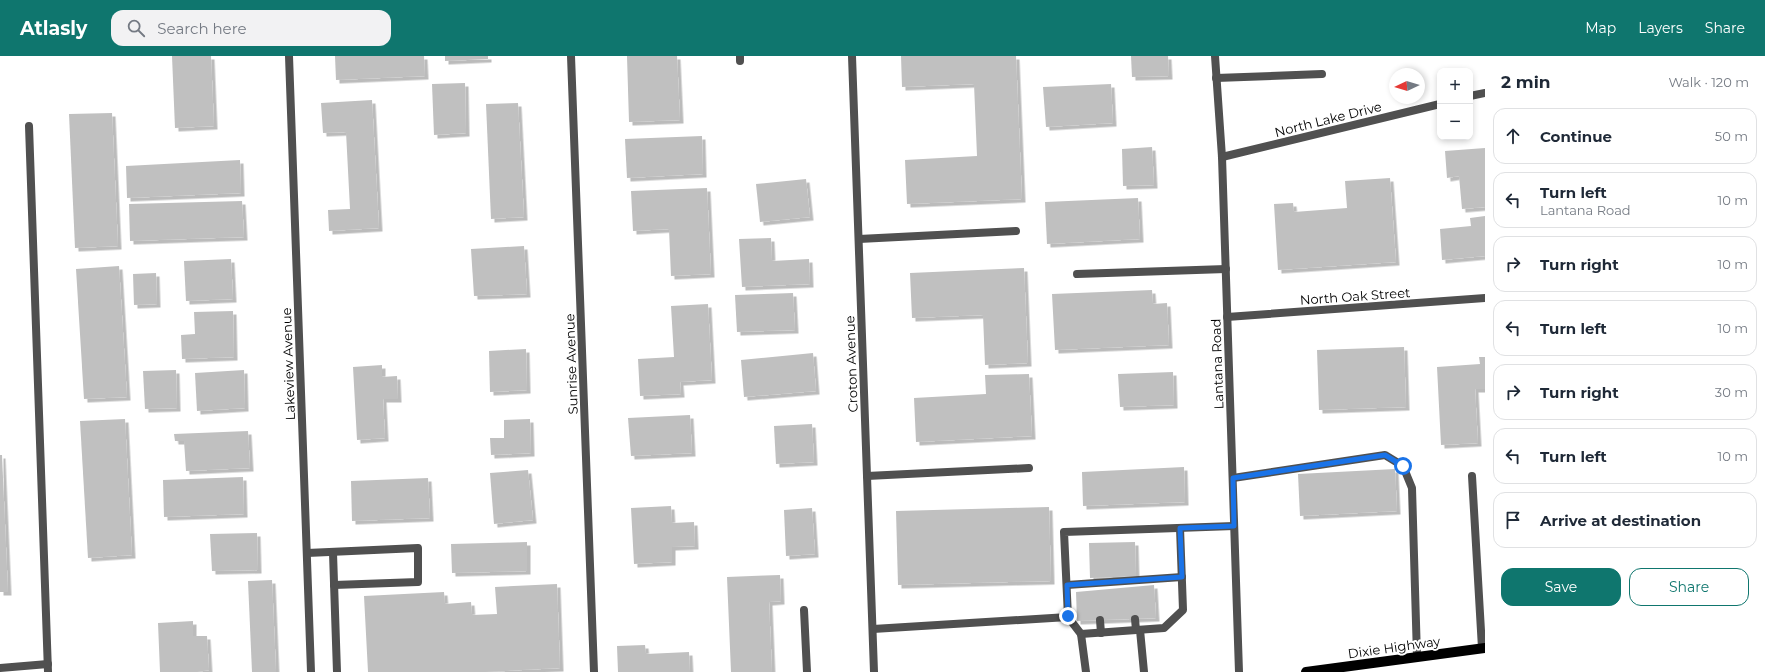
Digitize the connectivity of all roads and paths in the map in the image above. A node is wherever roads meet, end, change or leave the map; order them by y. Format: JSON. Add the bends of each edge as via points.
{"nodes":[{"id":1,"x":289,"y":56,"type":"edge"},
{"id":2,"x":571,"y":56,"type":"edge"},
{"id":3,"x":852,"y":56,"type":"edge"},
{"id":4,"x":1215,"y":56,"type":"edge"},
{"id":5,"x":1322,"y":74,"type":"dead end"},
{"id":6,"x":1216,"y":78,"type":"junction"},
{"id":7,"x":1485,"y":93,"type":"edge"},
{"id":8,"x":1473,"y":95,"type":"edge"},
{"id":9,"x":1437,"y":105,"type":"edge"},
{"id":10,"x":29,"y":126,"type":"dead end"},
{"id":11,"x":1222,"y":157,"type":"junction"},
{"id":12,"x":1016,"y":231,"type":"dead end"},
{"id":13,"x":858,"y":239,"type":"junction"},
{"id":14,"x":1226,"y":269,"type":"junction"},
{"id":15,"x":1077,"y":274,"type":"dead end"},
{"id":16,"x":1485,"y":298,"type":"edge"},
{"id":17,"x":1227,"y":317,"type":"junction"},
{"id":18,"x":1029,"y":468,"type":"dead end"},
{"id":19,"x":868,"y":476,"type":"junction"},
{"id":20,"x":1472,"y":476,"type":"dead end"},
{"id":21,"x":1233,"y":478,"type":"junction"},
{"id":22,"x":1234,"y":526,"type":"junction"},
{"id":23,"x":1180,"y":528,"type":"junction"},
{"id":24,"x":307,"y":553,"type":"junction"},
{"id":25,"x":333,"y":553,"type":"junction"},
{"id":26,"x":1182,"y":577,"type":"junction"},
{"id":27,"x":334,"y":585,"type":"junction"},
{"id":28,"x":1067,"y":585,"type":"junction"},
{"id":29,"x":804,"y":610,"type":"dead end"},
{"id":30,"x":1068,"y":616,"type":"junction"},
{"id":31,"x":1135,"y":619,"type":"dead end"},
{"id":32,"x":1100,"y":620,"type":"dead end"},
{"id":33,"x":873,"y":629,"type":"junction"},
{"id":34,"x":1138,"y":630,"type":"junction"},
{"id":35,"x":1101,"y":633,"type":"junction"},
{"id":36,"x":1081,"y":634,"type":"junction"},
{"id":37,"x":1484,"y":648,"type":"edge"},
{"id":38,"x":1417,"y":656,"type":"junction"},
{"id":39,"x":0,"y":668,"type":"edge"},
{"id":40,"x":48,"y":668,"type":"edge"},
{"id":41,"x":311,"y":672,"type":"edge"},
{"id":42,"x":337,"y":672,"type":"edge"},
{"id":43,"x":594,"y":672,"type":"edge"},
{"id":44,"x":807,"y":672,"type":"edge"},
{"id":45,"x":874,"y":672,"type":"edge"},
{"id":46,"x":1086,"y":672,"type":"edge"},
{"id":47,"x":1144,"y":672,"type":"edge"},
{"id":48,"x":1239,"y":672,"type":"edge"},
{"id":49,"x":1306,"y":672,"type":"edge"}],
"edges":[{"from":1,"to":24,"type":"street","name":"Lakeview Avenue"},
{"from":2,"to":43,"type":"street","name":"Sunrise Avenue"},
{"from":3,"to":13,"type":"street","name":"Croton Avenue"},
{"from":4,"to":6,"type":"street","name":"Lantana Road"},
{"from":5,"to":6,"type":"street"},
{"from":6,"to":11,"type":"street","name":"Lantana Road"},
{"from":7,"to":8,"type":"street"},
{"from":9,"to":11,"type":"street","name":"North Lake Drive"},
{"from":10,"to":40,"type":"street"},
{"from":11,"to":14,"type":"street","name":"Lantana Road"},
{"from":12,"to":13,"type":"street"},
{"from":13,"to":19,"type":"street","name":"Croton Avenue"},
{"from":14,"to":15,"type":"street"},
{"from":14,"to":17,"type":"street","name":"Lantana Road"},
{"from":16,"to":17,"type":"street","name":"North Oak Street"},
{"from":17,"to":21,"type":"street","name":"Lantana Road"},
{"from":18,"to":19,"type":"street"},
{"from":19,"to":33,"type":"street","name":"Croton Avenue"},
{"from":20,"to":37,"type":"street"},
{"from":21,"to":22,"type":"street","name":"Lantana Road"},
{"from":21,"to":38,"type":"street","via":[[1385,455],[1403,466],[1412,488]]},
{"from":22,"to":23,"type":"street"},
{"from":22,"to":48,"type":"street","name":"Lantana Road"},
{"from":23,"to":26,"type":"street"},
{"from":23,"to":28,"type":"street","via":[[1064,532]]},
{"from":24,"to":25,"type":"street"},
{"from":24,"to":41,"type":"street","name":"Lakeview Avenue"},
{"from":25,"to":27,"type":"street"},
{"from":25,"to":27,"type":"street","via":[[418,548],[418,582]]},
{"from":26,"to":28,"type":"street","via":[[1133,584]]},
{"from":26,"to":34,"type":"street","via":[[1183,610],[1164,628]]},
{"from":27,"to":42,"type":"street"},
{"from":28,"to":30,"type":"street"},
{"from":29,"to":44,"type":"street"},
{"from":30,"to":33,"type":"street"},
{"from":30,"to":36,"type":"street"},
{"from":31,"to":34,"type":"street"},
{"from":32,"to":35,"type":"street"},
{"from":33,"to":45,"type":"street","name":"Croton Avenue"},
{"from":34,"to":35,"type":"street"},
{"from":34,"to":47,"type":"street"},
{"from":35,"to":36,"type":"street"},
{"from":36,"to":46,"type":"street"},
{"from":37,"to":38,"type":"main road","name":"Dixie Highway"},
{"from":38,"to":49,"type":"main road","name":"Dixie Highway"},
{"from":39,"to":40,"type":"street"}]}
